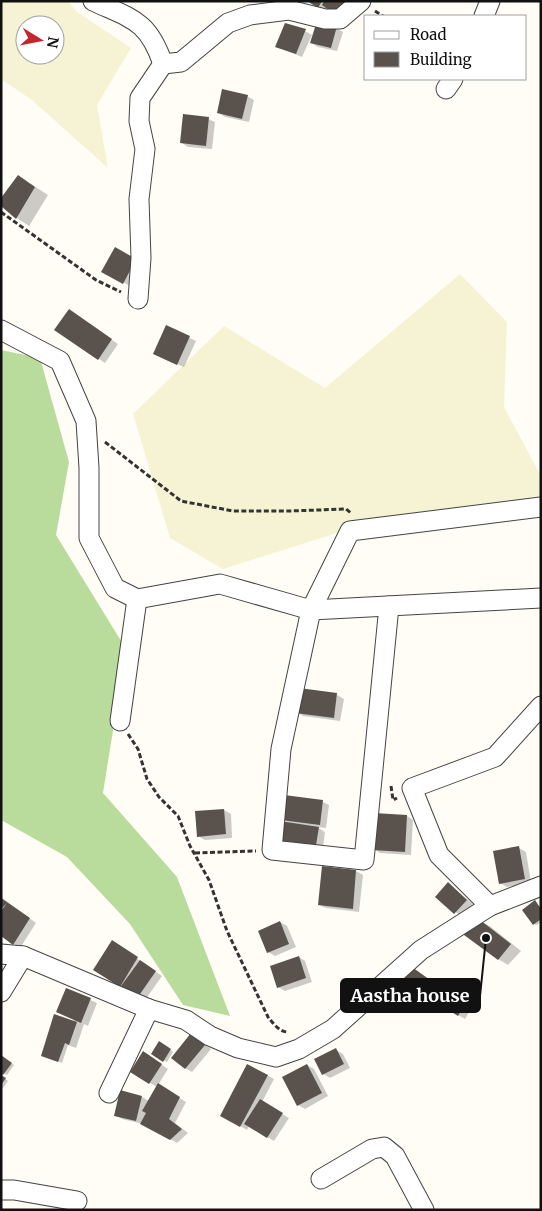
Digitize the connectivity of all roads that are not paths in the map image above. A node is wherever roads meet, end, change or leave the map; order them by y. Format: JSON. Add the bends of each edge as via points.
{"nodes":[{"id":1,"x":93,"y":1,"type":"edge"},
{"id":2,"x":361,"y":1,"type":"edge"},
{"id":3,"x":490,"y":1,"type":"edge"},
{"id":4,"x":484,"y":15,"type":"edge"},
{"id":5,"x":163,"y":64,"type":"junction"},
{"id":6,"x":138,"y":299,"type":"road end"},
{"id":7,"x":1,"y":330,"type":"edge"},
{"id":8,"x":541,"y":507,"type":"edge"},
{"id":9,"x":541,"y":598,"type":"edge"},
{"id":10,"x":137,"y":599,"type":"junction"},
{"id":11,"x":389,"y":606,"type":"junction"},
{"id":12,"x":311,"y":610,"type":"junction"},
{"id":13,"x":541,"y":706,"type":"edge"},
{"id":14,"x":120,"y":721,"type":"road end"},
{"id":15,"x":541,"y":886,"type":"edge"},
{"id":16,"x":490,"y":906,"type":"junction"},
{"id":17,"x":1,"y":954,"type":"edge"},
{"id":18,"x":23,"y":956,"type":"junction"},
{"id":19,"x":1,"y":992,"type":"edge"},
{"id":20,"x":149,"y":1008,"type":"junction"},
{"id":21,"x":109,"y":1092,"type":"dead end"},
{"id":22,"x":321,"y":1179,"type":"dead end"},
{"id":23,"x":1,"y":1190,"type":"edge"},
{"id":24,"x":77,"y":1201,"type":"dead end"},
{"id":25,"x":424,"y":1210,"type":"edge"}],
"edges":[{"from":1,"to":5,"type":"street","via":[[136,21],[150,33]]},
{"from":2,"to":5,"type":"street","via":[[340,19],[325,20],[289,10],[250,15],[228,23],[181,62]]},
{"from":3,"to":4,"type":"street"},
{"from":5,"to":6,"type":"street","via":[[140,98],[139,122],[146,149],[139,199],[141,258]]},
{"from":7,"to":10,"type":"street","via":[[60,362],[86,421],[88,538],[115,588]]},
{"from":8,"to":12,"type":"street","via":[[350,531]]},
{"from":9,"to":11,"type":"street"},
{"from":10,"to":12,"type":"street","via":[[220,584]]},
{"from":10,"to":14,"type":"street"},
{"from":11,"to":12,"type":"street"},
{"from":11,"to":12,"type":"street","via":[[364,860],[272,850],[281,749]]},
{"from":13,"to":16,"type":"street","via":[[495,757],[412,788],[439,855]]},
{"from":15,"to":16,"type":"street"},
{"from":16,"to":20,"type":"street","via":[[421,950],[333,1029],[299,1049],[276,1057],[238,1048],[210,1036],[186,1020]]},
{"from":17,"to":18,"type":"street"},
{"from":18,"to":19,"type":"street"},
{"from":18,"to":20,"type":"street"},
{"from":20,"to":21,"type":"street"},
{"from":22,"to":25,"type":"street","via":[[372,1149],[384,1147],[395,1156]]},
{"from":23,"to":24,"type":"street"}]}
